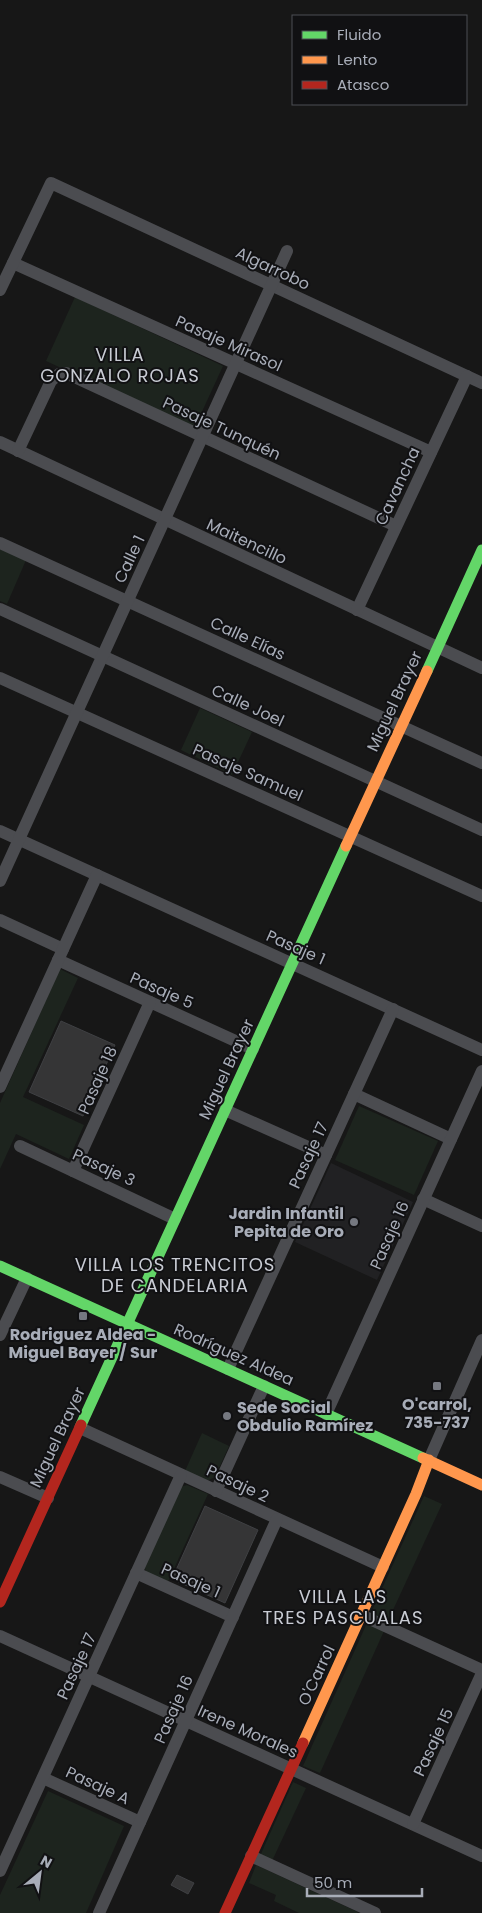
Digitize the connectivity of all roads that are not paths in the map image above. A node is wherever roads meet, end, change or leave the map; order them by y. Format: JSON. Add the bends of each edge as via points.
{"nodes":[{"id":1,"x":287,"y":251,"type":"dead end"},
{"id":2,"x":13,"y":263,"type":"junction"},
{"id":3,"x":272,"y":285,"type":"junction"},
{"id":4,"x":0,"y":290,"type":"edge"},
{"id":5,"x":236,"y":364,"type":"junction"},
{"id":6,"x":467,"y":376,"type":"junction"},
{"id":7,"x":482,"y":383,"type":"edge"},
{"id":8,"x":203,"y":437,"type":"junction"},
{"id":9,"x":0,"y":442,"type":"edge"},
{"id":10,"x":18,"y":451,"type":"junction"},
{"id":11,"x":431,"y":452,"type":"junction"},
{"id":12,"x":165,"y":521,"type":"junction"},
{"id":13,"x":396,"y":526,"type":"junction"},
{"id":14,"x":0,"y":543,"type":"edge"},
{"id":15,"x":482,"y":550,"type":"edge"},
{"id":16,"x":479,"y":565,"type":"edge"},
{"id":17,"x":128,"y":602,"type":"junction"},
{"id":18,"x":0,"y":610,"type":"edge"},
{"id":19,"x":357,"y":610,"type":"junction"},
{"id":20,"x":437,"y":647,"type":"junction"},
{"id":21,"x":103,"y":656,"type":"junction"},
{"id":22,"x":482,"y":668,"type":"edge"},
{"id":23,"x":0,"y":678,"type":"edge"},
{"id":24,"x":77,"y":713,"type":"junction"},
{"id":25,"x":400,"y":726,"type":"junction"},
{"id":26,"x":482,"y":763,"type":"edge"},
{"id":27,"x":375,"y":781,"type":"junction"},
{"id":28,"x":482,"y":830,"type":"edge"},
{"id":29,"x":0,"y":831,"type":"edge"},
{"id":30,"x":350,"y":836,"type":"junction"},
{"id":31,"x":19,"y":840,"type":"junction"},
{"id":32,"x":97,"y":875,"type":"junction"},
{"id":33,"x":0,"y":881,"type":"edge"},
{"id":34,"x":482,"y":896,"type":"edge"},
{"id":35,"x":0,"y":920,"type":"edge"},
{"id":36,"x":61,"y":955,"type":"junction"},
{"id":37,"x":292,"y":963,"type":"junction"},
{"id":38,"x":150,"y":1002,"type":"junction"},
{"id":39,"x":392,"y":1009,"type":"junction"},
{"id":40,"x":253,"y":1049,"type":"junction"},
{"id":41,"x":482,"y":1050,"type":"edge"},
{"id":42,"x":482,"y":1071,"type":"edge"},
{"id":43,"x":0,"y":1087,"type":"edge"},
{"id":44,"x":354,"y":1094,"type":"junction"},
{"id":45,"x":225,"y":1110,"type":"junction"},
{"id":46,"x":451,"y":1139,"type":"junction"},
{"id":47,"x":20,"y":1146,"type":"dead end"},
{"id":48,"x":326,"y":1155,"type":"junction"},
{"id":49,"x":73,"y":1171,"type":"junction"},
{"id":50,"x":423,"y":1199,"type":"junction"},
{"id":51,"x":175,"y":1219,"type":"junction"},
{"id":52,"x":482,"y":1226,"type":"edge"},
{"id":53,"x":0,"y":1266,"type":"edge"},
{"id":54,"x":26,"y":1278,"type":"junction"},
{"id":55,"x":127,"y":1323,"type":"junction"},
{"id":56,"x":0,"y":1335,"type":"edge"},
{"id":57,"x":482,"y":1340,"type":"edge"},
{"id":58,"x":478,"y":1356,"type":"edge"},
{"id":59,"x":228,"y":1369,"type":"junction"},
{"id":60,"x":264,"y":1386,"type":"junction"},
{"id":61,"x":326,"y":1414,"type":"junction"},
{"id":62,"x":80,"y":1428,"type":"junction"},
{"id":63,"x":429,"y":1460,"type":"junction"},
{"id":64,"x":181,"y":1475,"type":"junction"},
{"id":65,"x":0,"y":1477,"type":"edge"},
{"id":66,"x":482,"y":1485,"type":"edge"},
{"id":67,"x":216,"y":1491,"type":"junction"},
{"id":68,"x":48,"y":1498,"type":"junction"},
{"id":69,"x":277,"y":1519,"type":"junction"},
{"id":70,"x":382,"y":1567,"type":"junction"},
{"id":71,"x":136,"y":1573,"type":"junction"},
{"id":72,"x":0,"y":1602,"type":"edge"},
{"id":73,"x":361,"y":1615,"type":"junction"},
{"id":74,"x":233,"y":1617,"type":"junction"},
{"id":75,"x":0,"y":1636,"type":"edge"},
{"id":76,"x":482,"y":1672,"type":"edge"},
{"id":77,"x":89,"y":1677,"type":"junction"},
{"id":78,"x":186,"y":1721,"type":"junction"},
{"id":79,"x":291,"y":1769,"type":"junction"},
{"id":80,"x":43,"y":1778,"type":"junction"},
{"id":81,"x":140,"y":1822,"type":"junction"},
{"id":82,"x":413,"y":1824,"type":"junction"},
{"id":83,"x":251,"y":1856,"type":"junction"},
{"id":84,"x":482,"y":1856,"type":"edge"},
{"id":85,"x":0,"y":1870,"type":"edge"},
{"id":86,"x":369,"y":1912,"type":"edge"},
{"id":87,"x":98,"y":1913,"type":"edge"},
{"id":88,"x":225,"y":1913,"type":"edge"}],
"edges":[{"from":1,"to":3,"type":"street","name":"Calle 1"},
{"from":2,"to":3,"type":"street","name":"Algarrobo","via":[[51,183]]},
{"from":2,"to":4,"type":"street"},
{"from":2,"to":5,"type":"street","name":"Pasaje Mirasol"},
{"from":3,"to":5,"type":"street","name":"Calle 1"},
{"from":3,"to":6,"type":"street","name":"Algarrobo"},
{"from":5,"to":8,"type":"street","name":"Calle 1"},
{"from":5,"to":11,"type":"street","name":"Pasaje Mirasol"},
{"from":6,"to":7,"type":"street","name":"Algarrobo"},
{"from":6,"to":11,"type":"street","name":"Cavancha"},
{"from":8,"to":10,"type":"street","name":"Pasaje Tunquén","via":[[62,373],[51,381]]},
{"from":8,"to":12,"type":"street","name":"Calle 1"},
{"from":8,"to":13,"type":"street","name":"Pasaje Tunquén"},
{"from":9,"to":10,"type":"street","name":"Maitencillo"},
{"from":10,"to":12,"type":"street","name":"Maitencillo"},
{"from":11,"to":13,"type":"street","name":"Cavancha"},
{"from":12,"to":17,"type":"street","name":"Calle 1"},
{"from":12,"to":19,"type":"street","name":"Maitencillo"},
{"from":13,"to":19,"type":"street","name":"Cavancha"},
{"from":14,"to":17,"type":"street","name":"Calle Elías"},
{"from":15,"to":16,"type":"street","name":"Miguel Brayer"},
{"from":16,"to":20,"type":"street","name":"Miguel Brayer"},
{"from":17,"to":21,"type":"street","name":"Calle 1"},
{"from":17,"to":25,"type":"street","name":"Calle Elías"},
{"from":18,"to":21,"type":"street","name":"Calle Joel"},
{"from":19,"to":20,"type":"street","name":"Maitencillo"},
{"from":20,"to":22,"type":"street","name":"Maitencillo"},
{"from":20,"to":25,"type":"street","name":"Miguel Brayer"},
{"from":21,"to":24,"type":"street","name":"Calle 1"},
{"from":21,"to":27,"type":"street","name":"Calle Joel"},
{"from":23,"to":24,"type":"street","name":"Pasaje Samuel"},
{"from":24,"to":30,"type":"street","name":"Pasaje Samuel"},
{"from":24,"to":31,"type":"street","name":"Calle 1"},
{"from":25,"to":26,"type":"street","name":"Calle Elías"},
{"from":25,"to":27,"type":"street","name":"Miguel Brayer"},
{"from":27,"to":28,"type":"street","name":"Calle Joel"},
{"from":27,"to":30,"type":"street","name":"Miguel Brayer"},
{"from":29,"to":31,"type":"street","name":"Pasaje 1"},
{"from":30,"to":34,"type":"street","name":"Pasaje Samuel"},
{"from":30,"to":37,"type":"street","name":"Miguel Brayer"},
{"from":31,"to":32,"type":"street","name":"Pasaje 1"},
{"from":31,"to":33,"type":"street","name":"Calle 1"},
{"from":32,"to":36,"type":"street"},
{"from":32,"to":37,"type":"street","name":"Pasaje 1"},
{"from":35,"to":36,"type":"street","name":"Pasaje 5"},
{"from":36,"to":38,"type":"street","name":"Pasaje 5"},
{"from":36,"to":43,"type":"street"},
{"from":37,"to":39,"type":"street","name":"Pasaje 1"},
{"from":37,"to":40,"type":"street","name":"Miguel Brayer"},
{"from":38,"to":40,"type":"street","name":"Pasaje 5"},
{"from":38,"to":49,"type":"street","name":"Pasaje 18"},
{"from":39,"to":41,"type":"street","name":"Pasaje 1"},
{"from":39,"to":44,"type":"street","name":"Pasaje 17"},
{"from":40,"to":45,"type":"street","name":"Miguel Brayer"},
{"from":42,"to":46,"type":"street","name":"Pasaje 16"},
{"from":44,"to":46,"type":"street"},
{"from":44,"to":48,"type":"street","name":"Pasaje 17"},
{"from":45,"to":48,"type":"street"},
{"from":45,"to":51,"type":"street","name":"Miguel Brayer"},
{"from":46,"to":50,"type":"street","name":"Pasaje 16"},
{"from":47,"to":49,"type":"street","name":"Pasaje 3"},
{"from":48,"to":59,"type":"street","name":"Pasaje 17"},
{"from":49,"to":51,"type":"street","name":"Pasaje 3"},
{"from":50,"to":52,"type":"street"},
{"from":50,"to":61,"type":"street","name":"Pasaje 16"},
{"from":51,"to":55,"type":"street","name":"Miguel Brayer"},
{"from":53,"to":54,"type":"street","name":"Rodríguez Aldea"},
{"from":54,"to":55,"type":"street","name":"Rodríguez Aldea"},
{"from":54,"to":56,"type":"street"},
{"from":55,"to":59,"type":"street","name":"Rodríguez Aldea"},
{"from":55,"to":62,"type":"street","name":"Miguel Brayer"},
{"from":57,"to":58,"type":"street","name":"O'Carrol"},
{"from":58,"to":63,"type":"street","name":"O'Carrol"},
{"from":59,"to":60,"type":"street","name":"Rodríguez Aldea"},
{"from":60,"to":61,"type":"street","name":"Rodríguez Aldea"},
{"from":60,"to":67,"type":"street"},
{"from":61,"to":63,"type":"street","name":"Rodríguez Aldea"},
{"from":62,"to":64,"type":"street","name":"Pasaje 2"},
{"from":62,"to":68,"type":"street","name":"Miguel Brayer"},
{"from":63,"to":66,"type":"street","name":"Rodríguez Aldea"},
{"from":63,"to":70,"type":"street","name":"O'Carrol"},
{"from":64,"to":67,"type":"street","name":"Pasaje 2"},
{"from":64,"to":71,"type":"street","name":"Pasaje 17"},
{"from":65,"to":68,"type":"street"},
{"from":67,"to":69,"type":"street","name":"Pasaje 2"},
{"from":68,"to":72,"type":"street","name":"Miguel Brayer"},
{"from":69,"to":70,"type":"street","name":"Pasaje 2"},
{"from":69,"to":74,"type":"street","name":"Pasaje 16"},
{"from":70,"to":73,"type":"street","name":"O'Carrol"},
{"from":71,"to":74,"type":"street","name":"Pasaje 1"},
{"from":71,"to":77,"type":"street","name":"Pasaje 17"},
{"from":73,"to":76,"type":"street"},
{"from":73,"to":79,"type":"street","name":"O'Carrol"},
{"from":74,"to":78,"type":"street","name":"Pasaje 16"},
{"from":75,"to":77,"type":"street","name":"Irene Morales"},
{"from":76,"to":82,"type":"street","name":"Pasaje 15"},
{"from":77,"to":78,"type":"street","name":"Irene Morales"},
{"from":77,"to":80,"type":"street","name":"Pasaje 17"},
{"from":78,"to":79,"type":"street","name":"Irene Morales"},
{"from":78,"to":81,"type":"street","name":"Pasaje 16"},
{"from":79,"to":82,"type":"street","name":"Irene Morales"},
{"from":79,"to":83,"type":"street","name":"O'Carrol"},
{"from":80,"to":81,"type":"street","name":"Pasaje A"},
{"from":80,"to":85,"type":"street","name":"Pasaje 17"},
{"from":81,"to":87,"type":"street","name":"Pasaje 16"},
{"from":82,"to":84,"type":"street","name":"Irene Morales"},
{"from":83,"to":86,"type":"street"},
{"from":83,"to":88,"type":"street","name":"O'Carrol"}]}
